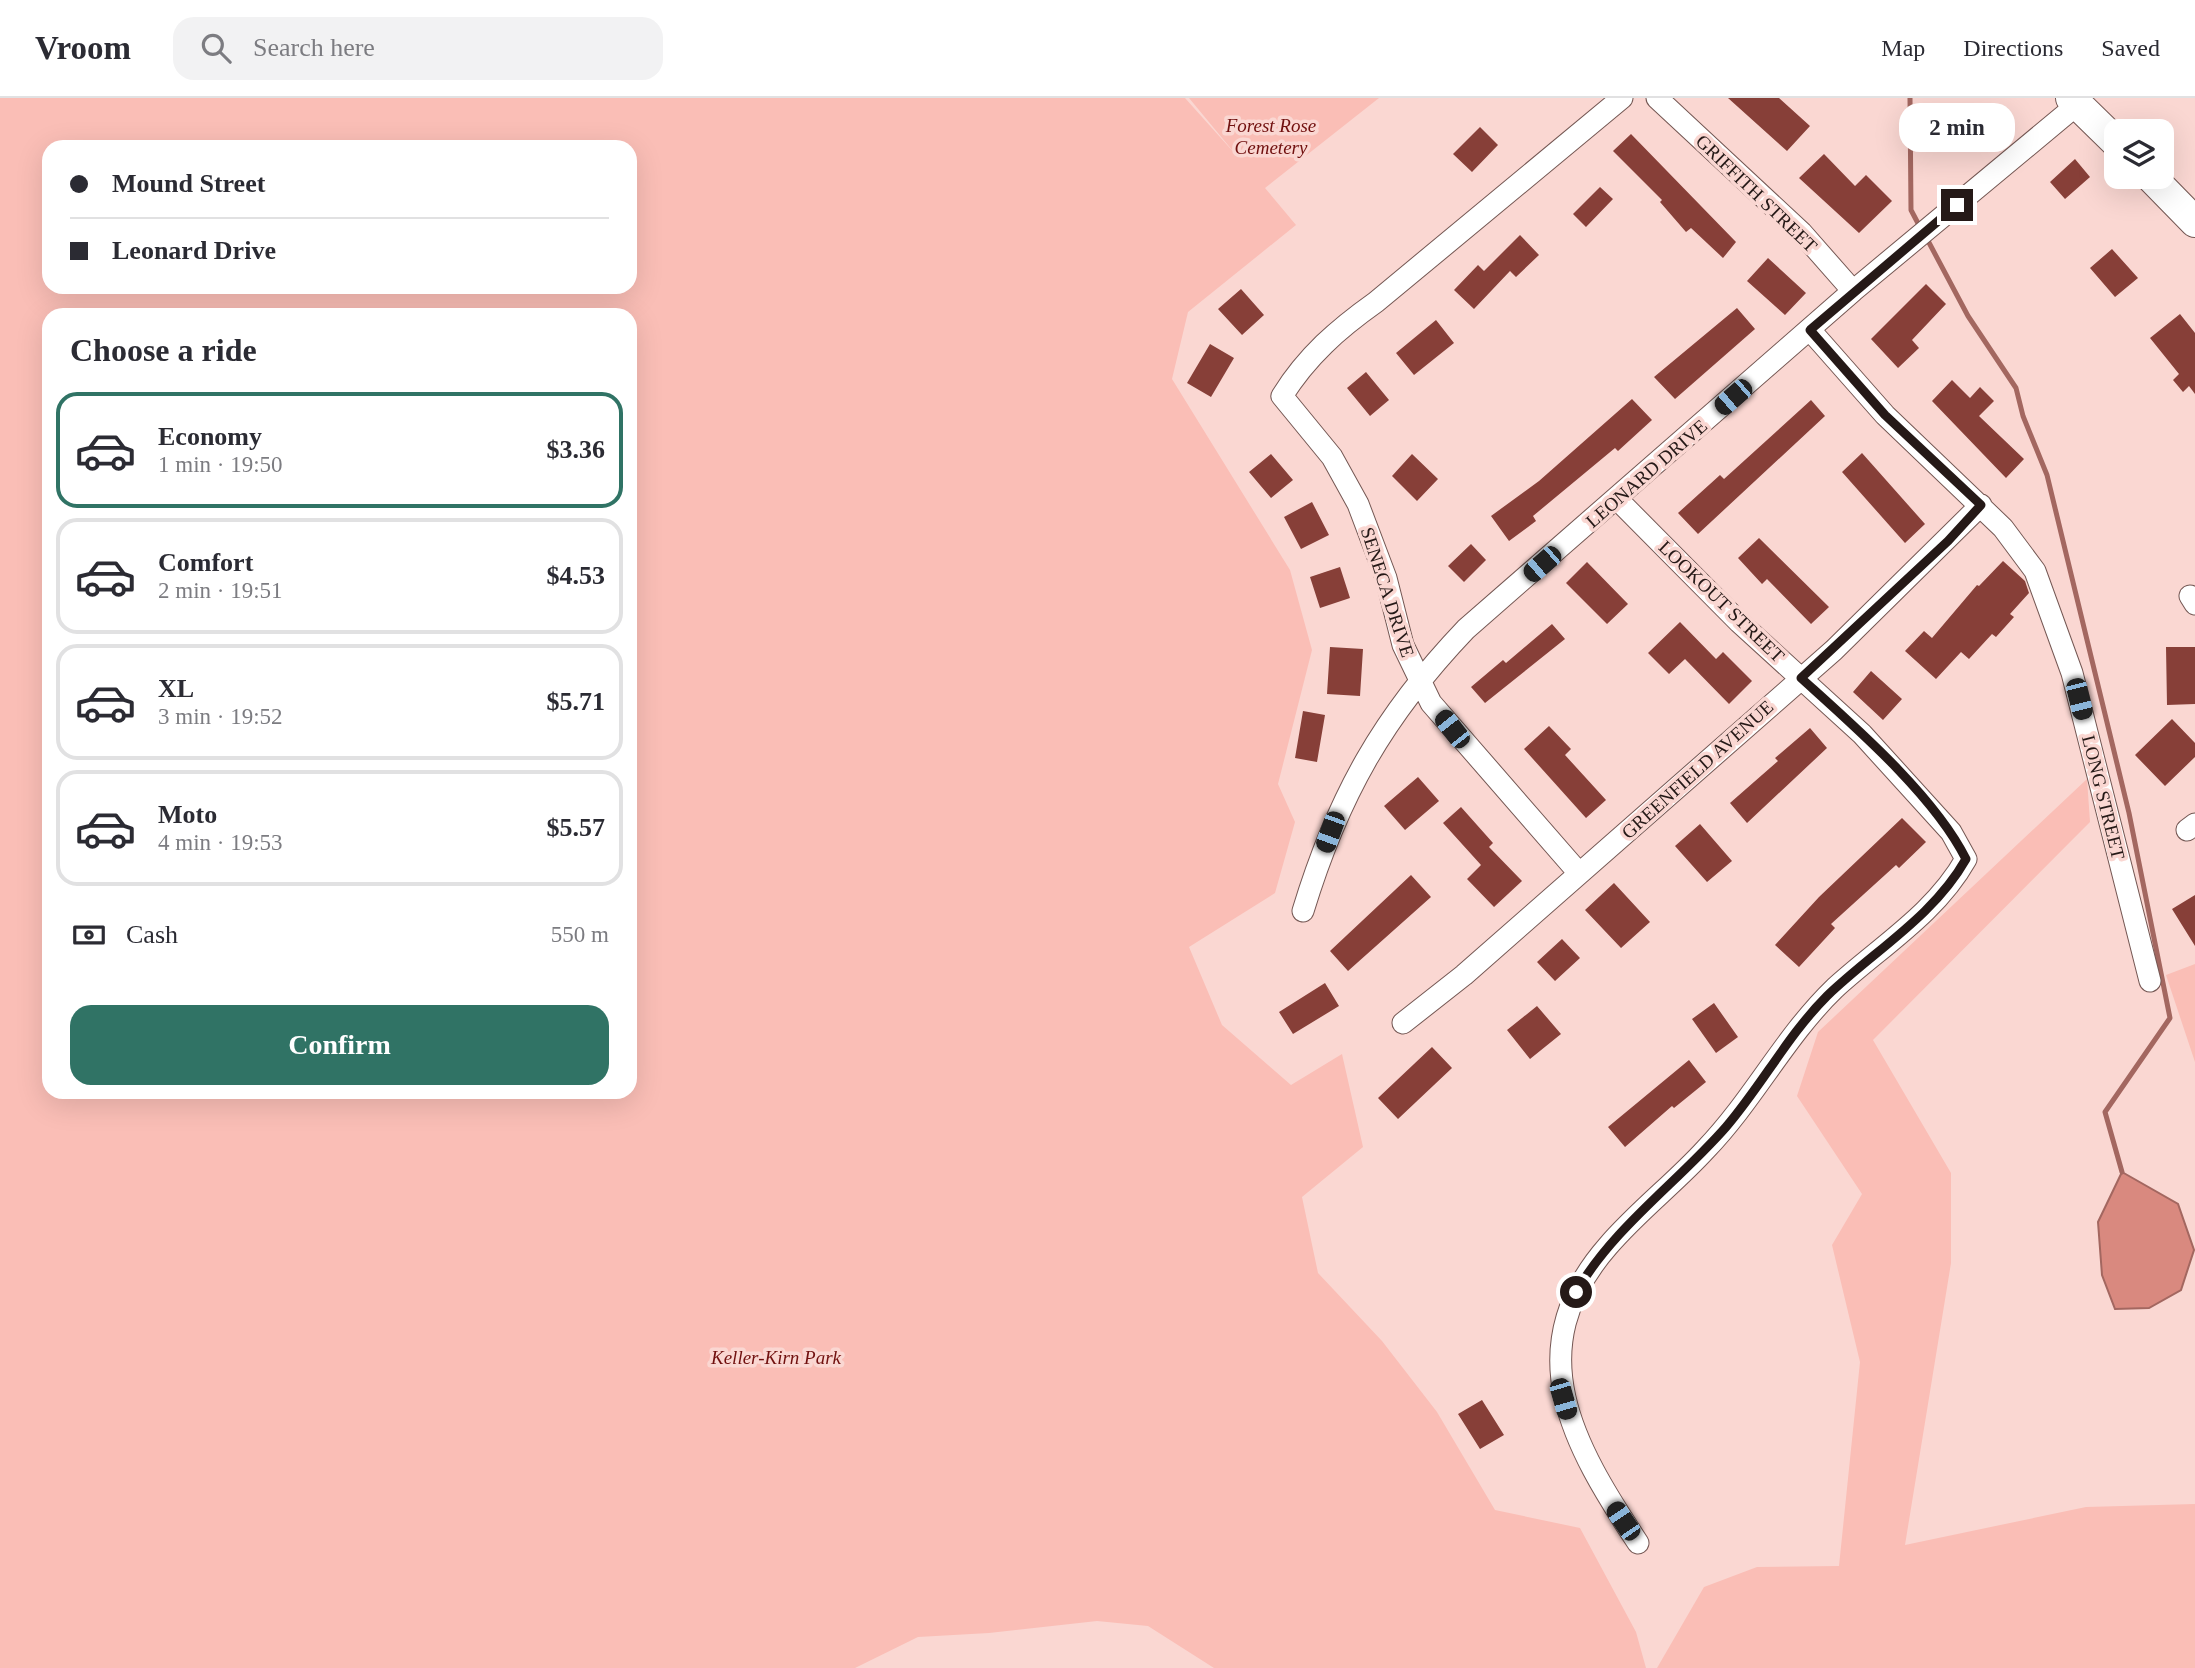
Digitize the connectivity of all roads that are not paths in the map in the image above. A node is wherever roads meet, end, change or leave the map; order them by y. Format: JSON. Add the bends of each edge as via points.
{"nodes":[{"id":1,"x":1622,"y":98,"type":"edge"},
{"id":2,"x":1657,"y":98,"type":"edge"},
{"id":3,"x":2075,"y":101,"type":"edge"},
{"id":4,"x":2104,"y":130,"type":"edge"},
{"id":5,"x":2163,"y":189,"type":"edge"},
{"id":6,"x":2195,"y":222,"type":"edge"},
{"id":7,"x":1853,"y":291,"type":"junction"},
{"id":8,"x":1810,"y":330,"type":"junction"},
{"id":9,"x":1617,"y":499,"type":"junction"},
{"id":10,"x":1981,"y":505,"type":"junction"},
{"id":11,"x":1801,"y":678,"type":"junction"},
{"id":12,"x":1418,"y":681,"type":"junction"},
{"id":13,"x":1578,"y":873,"type":"junction"},
{"id":14,"x":1303,"y":911,"type":"dead end"},
{"id":15,"x":2150,"y":981,"type":"dead end"},
{"id":16,"x":1403,"y":1023,"type":"dead end"},
{"id":17,"x":1638,"y":1543,"type":"dead end"}],
"edges":[{"from":1,"to":12,"type":"street","name":"SENECA DRIVE","via":[[1334,334],[1282,396],[1332,457],[1358,504]]},
{"from":2,"to":7,"type":"street","name":"GRIFFITH STREET","via":[[1802,233]]},
{"from":3,"to":4,"type":"main road"},
{"from":3,"to":7,"type":"street","name":"LEONARD DRIVE"},
{"from":5,"to":6,"type":"main road"},
{"from":7,"to":8,"type":"street","name":"LEONARD DRIVE"},
{"from":8,"to":9,"type":"street","name":"LEONARD DRIVE"},
{"from":8,"to":10,"type":"street","name":"LONG STREET","via":[[1885,415]]},
{"from":9,"to":11,"type":"street","name":"LOOKOUT STREET"},
{"from":9,"to":12,"type":"street","name":"LEONARD DRIVE","via":[[1466,629]]},
{"from":10,"to":11,"type":"street","name":"GREENFIELD AVENUE"},
{"from":10,"to":15,"type":"street","name":"LONG STREET","via":[[2035,571],[2058,628]]},
{"from":11,"to":13,"type":"street","name":"GREENFIELD AVENUE"},
{"from":11,"to":17,"type":"street","name":"LOOKOUT STREET","via":[[1900,773],[1951,832],[1966,859],[1940,898],[1865,960],[1806,1018],[1742,1108],[1608,1247],[1576,1292],[1561,1344],[1563,1399],[1584,1456]]},
{"from":12,"to":13,"type":"street","name":"SENECA DRIVE","via":[[1452,729]]},
{"from":12,"to":14,"type":"street","name":"LEONARD DRIVE","via":[[1353,782]]},
{"from":13,"to":16,"type":"street","name":"GREENFIELD AVENUE"}]}
